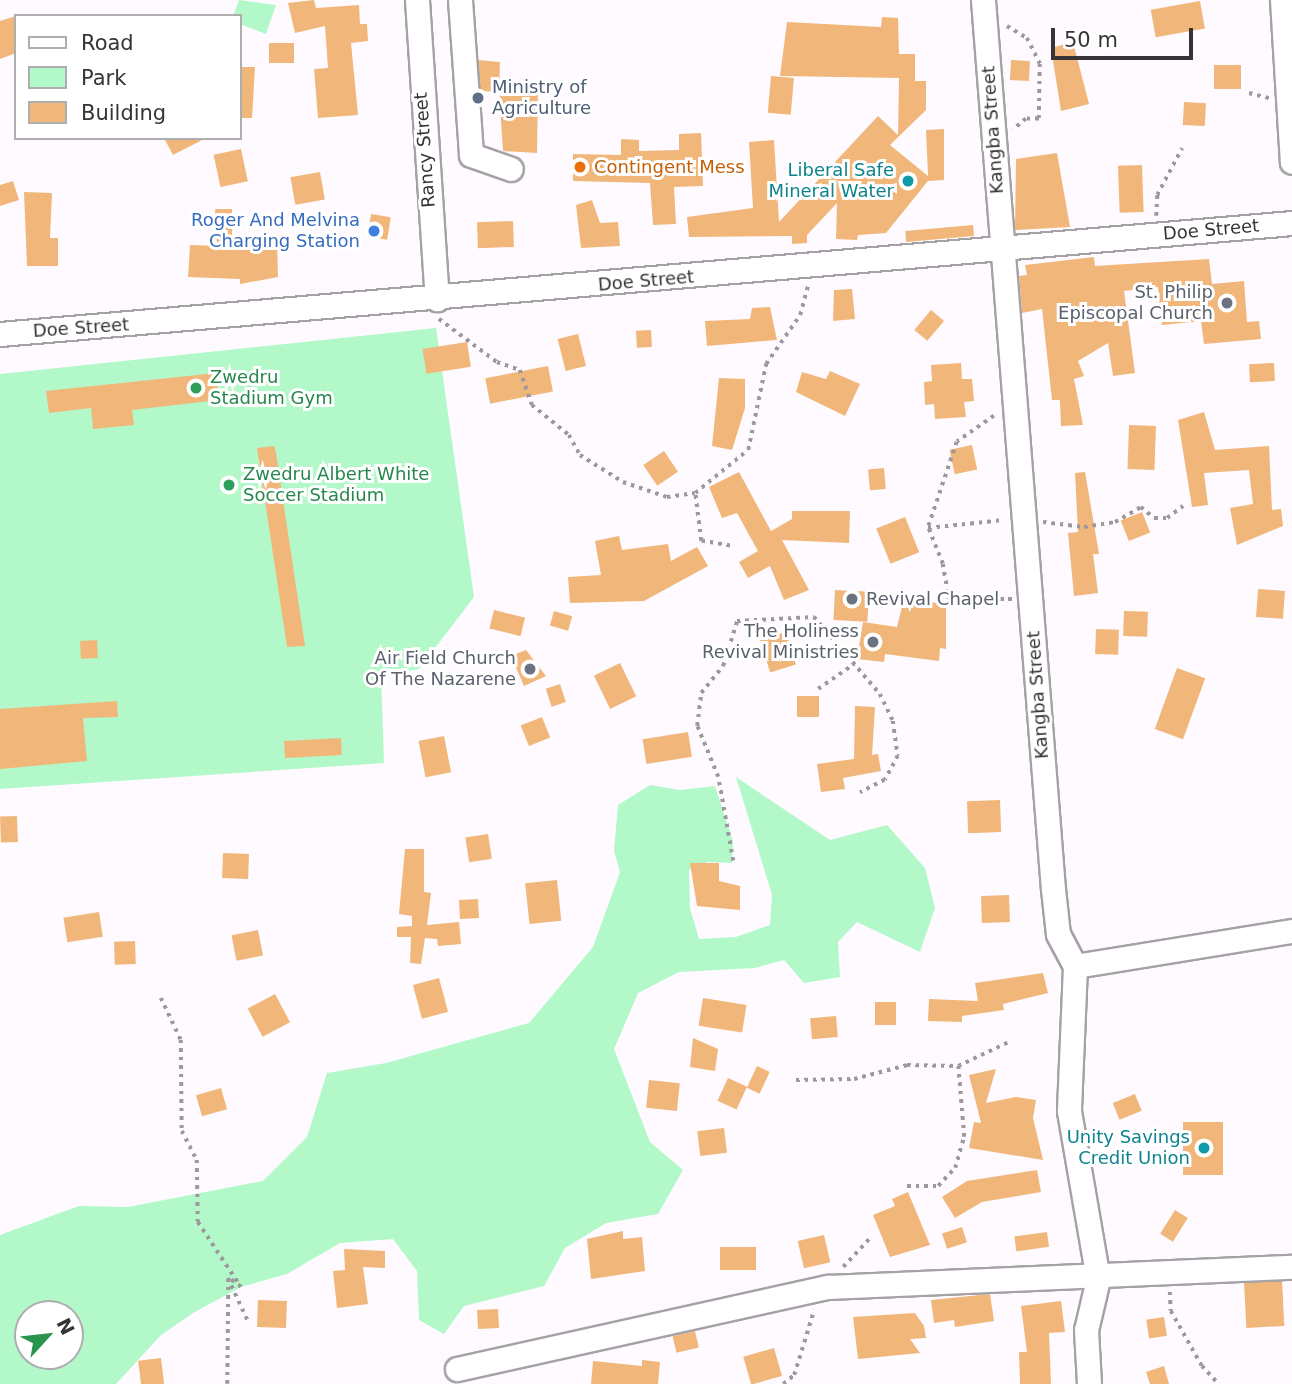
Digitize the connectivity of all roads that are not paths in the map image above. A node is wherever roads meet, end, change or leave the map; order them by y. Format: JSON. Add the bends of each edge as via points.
{"nodes":[{"id":1,"x":417,"y":0,"type":"edge"},
{"id":2,"x":460,"y":0,"type":"edge"},
{"id":3,"x":984,"y":0,"type":"edge"},
{"id":4,"x":1282,"y":0,"type":"edge"},
{"id":5,"x":1292,"y":162,"type":"edge"},
{"id":6,"x":511,"y":169,"type":"dead end"},
{"id":7,"x":1292,"y":223,"type":"edge"},
{"id":8,"x":1003,"y":248,"type":"junction"},
{"id":9,"x":426,"y":300,"type":"junction"},
{"id":10,"x":0,"y":334,"type":"edge"},
{"id":11,"x":1292,"y":930,"type":"edge"},
{"id":12,"x":1075,"y":966,"type":"junction"},
{"id":13,"x":1292,"y":1267,"type":"edge"},
{"id":14,"x":1098,"y":1279,"type":"junction"},
{"id":15,"x":457,"y":1369,"type":"dead end"},
{"id":16,"x":1090,"y":1384,"type":"edge"}],
"edges":[{"from":1,"to":9,"type":"street","name":"Rancy Street"},
{"from":2,"to":6,"type":"street","via":[[471,155]]},
{"from":3,"to":8,"type":"street","name":"Kangba Street"},
{"from":4,"to":5,"type":"street"},
{"from":7,"to":8,"type":"street","name":"Doe Street"},
{"from":8,"to":9,"type":"street","name":"Doe Street"},
{"from":8,"to":12,"type":"street","name":"Kangba Street","via":[[1053,889],[1058,934]]},
{"from":9,"to":10,"type":"street","name":"Doe Street"},
{"from":11,"to":12,"type":"street"},
{"from":12,"to":14,"type":"street","via":[[1069,1111]]},
{"from":13,"to":14,"type":"street"},
{"from":14,"to":15,"type":"street","via":[[946,1278],[822,1288]]},
{"from":14,"to":16,"type":"street","via":[[1086,1330]]}]}
